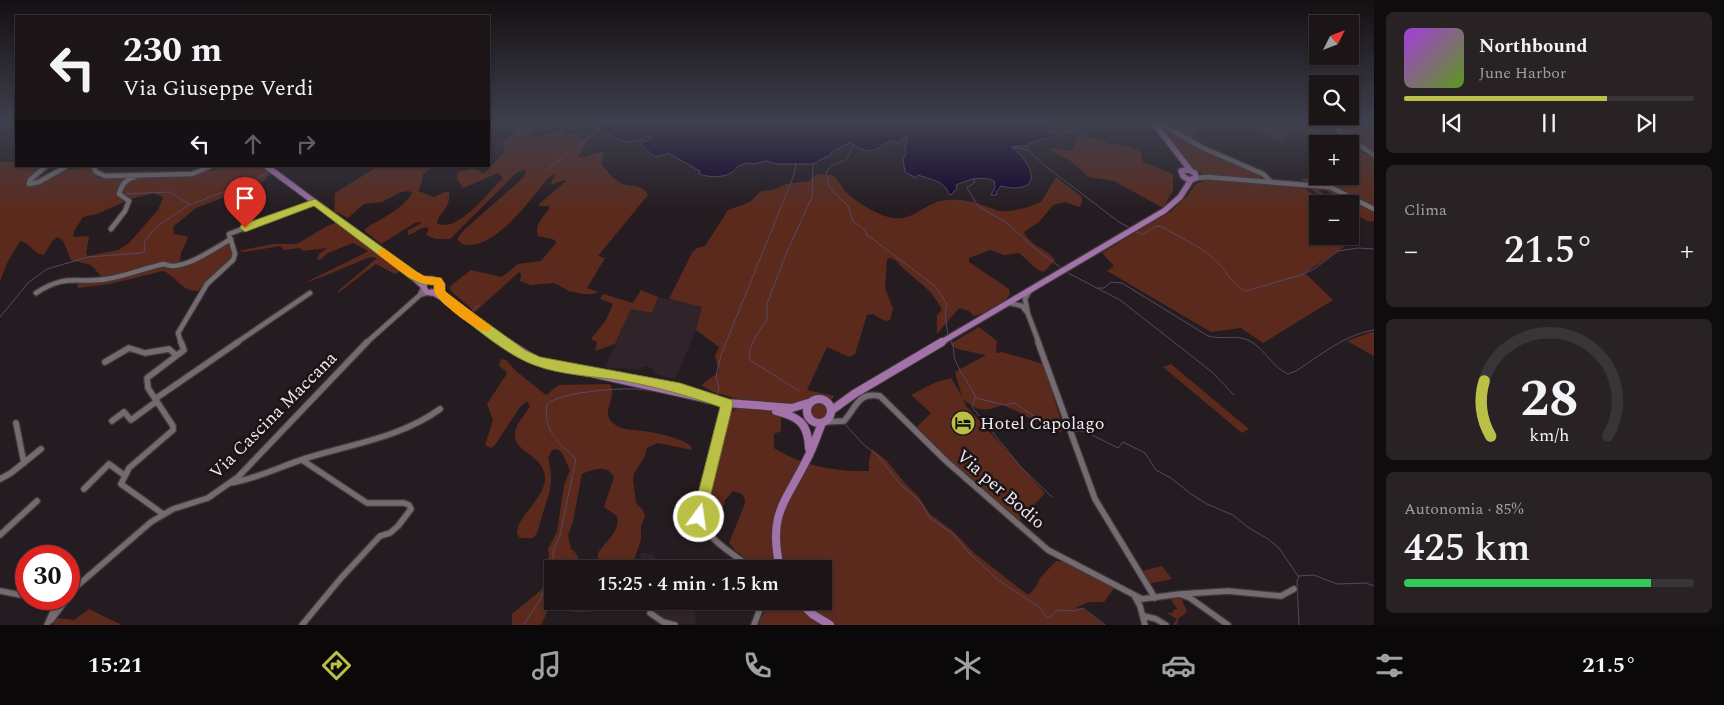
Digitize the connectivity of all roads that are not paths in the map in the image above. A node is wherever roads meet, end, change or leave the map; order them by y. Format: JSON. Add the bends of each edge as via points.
{"nodes":[{"id":1,"x":1176,"y":152,"type":"edge"},
{"id":2,"x":1177,"y":152,"type":"edge"},
{"id":3,"x":1212,"y":152,"type":"edge"},
{"id":4,"x":45,"y":167,"type":"edge"},
{"id":5,"x":64,"y":167,"type":"edge"},
{"id":6,"x":94,"y":167,"type":"edge"},
{"id":7,"x":210,"y":167,"type":"edge"},
{"id":8,"x":268,"y":167,"type":"edge"},
{"id":9,"x":1182,"y":170,"type":"junction"},
{"id":10,"x":1260,"y":173,"type":"junction"},
{"id":11,"x":276,"y":174,"type":"joint"},
{"id":12,"x":143,"y":175,"type":"junction"},
{"id":13,"x":1193,"y":175,"type":"junction"},
{"id":14,"x":1184,"y":178,"type":"junction"},
{"id":15,"x":1263,"y":181,"type":"junction"},
{"id":16,"x":1271,"y":182,"type":"junction"},
{"id":17,"x":1180,"y":198,"type":"junction"},
{"id":18,"x":315,"y":202,"type":"junction"},
{"id":19,"x":1374,"y":209,"type":"edge"},
{"id":20,"x":110,"y":229,"type":"dead end"},
{"id":21,"x":231,"y":240,"type":"junction"},
{"id":22,"x":413,"y":275,"type":"junction"},
{"id":23,"x":429,"y":280,"type":"junction"},
{"id":24,"x":439,"y":287,"type":"junction"},
{"id":25,"x":427,"y":290,"type":"junction"},
{"id":26,"x":1029,"y":292,"type":"junction"},
{"id":27,"x":36,"y":293,"type":"dead end"},
{"id":28,"x":310,"y":293,"type":"dead end"},
{"id":29,"x":447,"y":300,"type":"junction"},
{"id":30,"x":1010,"y":304,"type":"junction"},
{"id":31,"x":1028,"y":314,"type":"junction"},
{"id":32,"x":176,"y":355,"type":"junction"},
{"id":33,"x":105,"y":362,"type":"dead end"},
{"id":34,"x":573,"y":370,"type":"junction"},
{"id":35,"x":621,"y":380,"type":"junction"},
{"id":36,"x":644,"y":381,"type":"junction"},
{"id":37,"x":669,"y":390,"type":"junction"},
{"id":38,"x":854,"y":394,"type":"junction"},
{"id":39,"x":707,"y":398,"type":"junction"},
{"id":40,"x":156,"y":400,"type":"junction"},
{"id":41,"x":825,"y":402,"type":"junction"},
{"id":42,"x":808,"y":403,"type":"junction"},
{"id":43,"x":727,"y":404,"type":"junction"},
{"id":44,"x":761,"y":407,"type":"junction"},
{"id":45,"x":792,"y":408,"type":"junction"},
{"id":46,"x":440,"y":409,"type":"dead end"},
{"id":47,"x":832,"y":411,"type":"junction"},
{"id":48,"x":809,"y":417,"type":"junction"},
{"id":49,"x":112,"y":421,"type":"dead end"},
{"id":50,"x":824,"y":422,"type":"junction"},
{"id":51,"x":841,"y":422,"type":"junction"},
{"id":52,"x":16,"y":423,"type":"dead end"},
{"id":53,"x":815,"y":438,"type":"junction"},
{"id":54,"x":41,"y":449,"type":"dead end"},
{"id":55,"x":808,"y":457,"type":"junction"},
{"id":56,"x":302,"y":460,"type":"junction"},
{"id":57,"x":24,"y":463,"type":"junction"},
{"id":58,"x":124,"y":475,"type":"junction"},
{"id":59,"x":0,"y":479,"type":"edge"},
{"id":60,"x":230,"y":483,"type":"junction"},
{"id":61,"x":84,"y":489,"type":"dead end"},
{"id":62,"x":37,"y":501,"type":"dead end"},
{"id":63,"x":163,"y":514,"type":"junction"},
{"id":64,"x":0,"y":535,"type":"edge"},
{"id":65,"x":742,"y":560,"type":"edge"},
{"id":66,"x":778,"y":560,"type":"edge"},
{"id":67,"x":80,"y":582,"type":"edge"},
{"id":68,"x":1294,"y":589,"type":"dead end"},
{"id":69,"x":0,"y":591,"type":"edge"},
{"id":70,"x":15,"y":594,"type":"edge"},
{"id":71,"x":1180,"y":594,"type":"junction"},
{"id":72,"x":1135,"y":596,"type":"junction"},
{"id":73,"x":1155,"y":598,"type":"junction"},
{"id":74,"x":53,"y":610,"type":"edge"},
{"id":75,"x":59,"y":610,"type":"edge"},
{"id":76,"x":760,"y":610,"type":"edge"},
{"id":77,"x":808,"y":610,"type":"edge"},
{"id":78,"x":650,"y":613,"type":"dead end"},
{"id":79,"x":1144,"y":616,"type":"junction"},
{"id":80,"x":306,"y":623,"type":"edge"},
{"id":81,"x":47,"y":625,"type":"edge"},
{"id":82,"x":676,"y":625,"type":"edge"},
{"id":83,"x":754,"y":625,"type":"edge"},
{"id":84,"x":830,"y":625,"type":"edge"},
{"id":85,"x":1145,"y":625,"type":"edge"},
{"id":86,"x":1166,"y":625,"type":"edge"},
{"id":87,"x":1228,"y":625,"type":"edge"}],
"edges":[{"from":1,"to":9,"type":"main road"},
{"from":2,"to":13,"type":"main road"},
{"from":3,"to":10,"type":"street"},
{"from":4,"to":5,"type":"street","via":[[29,184],[35,184]]},
{"from":6,"to":12,"type":"street","via":[[105,176]]},
{"from":7,"to":12,"type":"street","via":[[192,174]]},
{"from":8,"to":11,"type":"main road"},
{"from":9,"to":13,"type":"main road"},
{"from":9,"to":14,"type":"main road"},
{"from":10,"to":15,"type":"street"},
{"from":10,"to":16,"type":"street"},
{"from":11,"to":18,"type":"main road"},
{"from":12,"to":20,"type":"street","via":[[122,182],[119,194],[129,201]]},
{"from":13,"to":14,"type":"main road"},
{"from":13,"to":15,"type":"street"},
{"from":13,"to":17,"type":"main road"},
{"from":14,"to":17,"type":"main road"},
{"from":15,"to":16,"type":"street"},
{"from":16,"to":19,"type":"street","via":[[1330,187]]},
{"from":17,"to":26,"type":"main road"},
{"from":18,"to":21,"type":"street","via":[[229,234]]},
{"from":18,"to":22,"type":"main road"},
{"from":21,"to":27,"type":"street","via":[[181,266],[164,264],[107,279],[60,281]]},
{"from":21,"to":32,"type":"street","via":[[235,254],[197,300],[178,333],[184,350]]},
{"from":22,"to":23,"type":"main road"},
{"from":22,"to":25,"type":"main road"},
{"from":23,"to":24,"type":"main road","via":[[437,281]]},
{"from":23,"to":25,"type":"main road"},
{"from":24,"to":25,"type":"main road"},
{"from":24,"to":29,"type":"main road","via":[[439,292]]},
{"from":25,"to":29,"type":"main road"},
{"from":25,"to":60,"type":"street","name":"Via Cascina Maccana","via":[[369,340]]},
{"from":26,"to":30,"type":"main road"},
{"from":26,"to":31,"type":"street","via":[[1025,299]]},
{"from":28,"to":40,"type":"street"},
{"from":29,"to":34,"type":"main road","via":[[521,354]]},
{"from":30,"to":31,"type":"street","via":[[1022,306]]},
{"from":30,"to":38,"type":"main road"},
{"from":31,"to":73,"type":"street","via":[[1098,506]]},
{"from":32,"to":33,"type":"street","via":[[169,349],[142,354],[127,348]]},
{"from":32,"to":40,"type":"street","via":[[147,378],[148,388]]},
{"from":34,"to":35,"type":"main road"},
{"from":34,"to":36,"type":"main road"},
{"from":35,"to":36,"type":"main road"},
{"from":35,"to":37,"type":"main road"},
{"from":36,"to":37,"type":"main road"},
{"from":36,"to":39,"type":"main road","via":[[680,388]]},
{"from":37,"to":39,"type":"main road"},
{"from":38,"to":41,"type":"main road"},
{"from":38,"to":47,"type":"main road"},
{"from":39,"to":43,"type":"main road"},
{"from":40,"to":49,"type":"street","via":[[131,420],[124,412]]},
{"from":40,"to":58,"type":"street","via":[[173,430]]},
{"from":41,"to":42,"type":"main road"},
{"from":41,"to":47,"type":"main road"},
{"from":42,"to":45,"type":"main road"},
{"from":42,"to":48,"type":"main road"},
{"from":43,"to":44,"type":"main road"},
{"from":43,"to":65,"type":"street","via":[[699,517],[702,527]]},
{"from":44,"to":45,"type":"main road"},
{"from":44,"to":55,"type":"main road","via":[[788,414],[805,424]]},
{"from":45,"to":48,"type":"main road"},
{"from":46,"to":56,"type":"street","via":[[432,417],[407,428]]},
{"from":47,"to":50,"type":"main road"},
{"from":47,"to":51,"type":"street"},
{"from":48,"to":50,"type":"main road"},
{"from":48,"to":53,"type":"main road"},
{"from":50,"to":51,"type":"street"},
{"from":50,"to":53,"type":"main road"},
{"from":51,"to":72,"type":"street","name":"Via per Bodio","via":[[847,419],[858,400],[870,394],[880,396],[946,461],[1048,550]]},
{"from":52,"to":57,"type":"street"},
{"from":53,"to":55,"type":"main road"},
{"from":54,"to":57,"type":"street"},
{"from":55,"to":66,"type":"main road","via":[[778,511],[774,540]]},
{"from":56,"to":60,"type":"street","via":[[247,481]]},
{"from":56,"to":80,"type":"street","via":[[367,503],[404,503],[411,510],[388,535],[380,536]]},
{"from":57,"to":59,"type":"street"},
{"from":58,"to":61,"type":"street","via":[[109,464]]},
{"from":58,"to":63,"type":"street","via":[[121,480],[123,487]]},
{"from":60,"to":63,"type":"street","name":"Via Cascina Maccana","via":[[208,498]]},
{"from":62,"to":64,"type":"street"},
{"from":63,"to":67,"type":"street","name":"Via Cascina Maccana"},
{"from":68,"to":71,"type":"street","via":[[1281,596],[1228,591]]},
{"from":69,"to":70,"type":"street"},
{"from":71,"to":73,"type":"street"},
{"from":71,"to":87,"type":"street","via":[[1202,604]]},
{"from":72,"to":73,"type":"street"},
{"from":72,"to":79,"type":"street"},
{"from":74,"to":81,"type":"street"},
{"from":75,"to":81,"type":"street","name":"Via Cascina Maccana"},
{"from":76,"to":83,"type":"street"},
{"from":77,"to":84,"type":"main road"},
{"from":78,"to":82,"type":"street","via":[[659,620]]},
{"from":79,"to":85,"type":"street"},
{"from":79,"to":86,"type":"street"}]}
